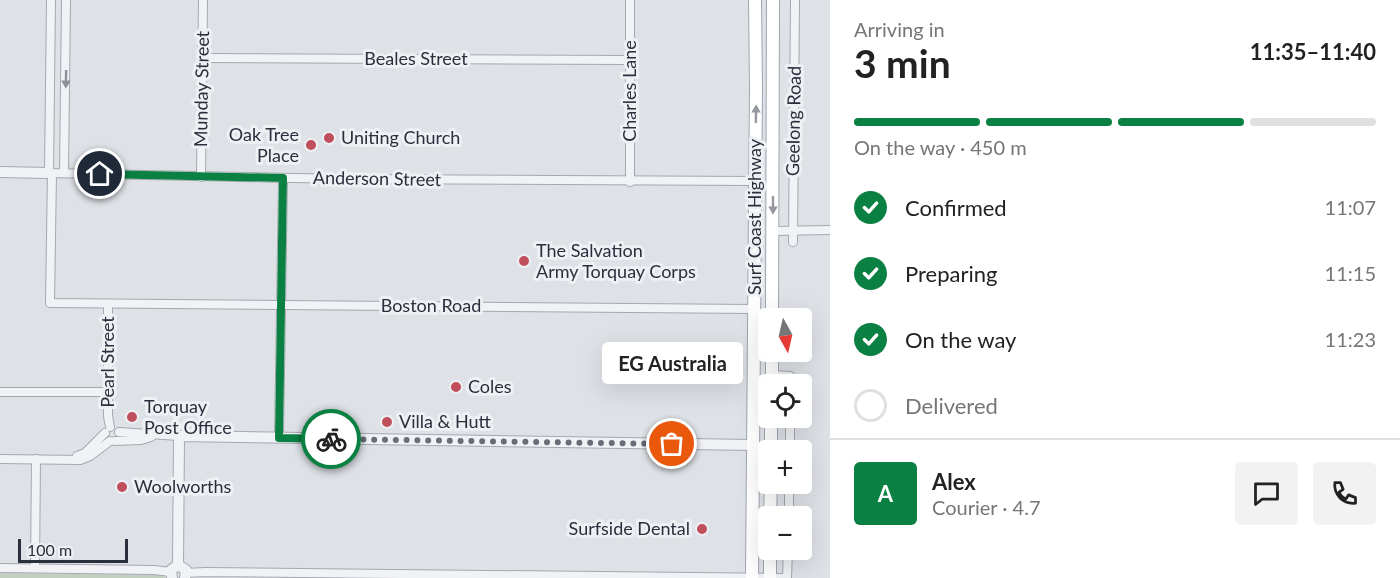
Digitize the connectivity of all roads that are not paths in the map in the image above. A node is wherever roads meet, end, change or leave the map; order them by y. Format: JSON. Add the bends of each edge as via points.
{"nodes":[{"id":1,"x":51,"y":0,"type":"edge"},
{"id":2,"x":66,"y":0,"type":"edge"},
{"id":3,"x":203,"y":0,"type":"edge"},
{"id":4,"x":630,"y":0,"type":"edge"},
{"id":5,"x":755,"y":0,"type":"edge"},
{"id":6,"x":773,"y":0,"type":"edge"},
{"id":7,"x":795,"y":0,"type":"edge"},
{"id":8,"x":50,"y":52,"type":"junction"},
{"id":9,"x":66,"y":52,"type":"junction"},
{"id":10,"x":202,"y":58,"type":"junction"},
{"id":11,"x":630,"y":60,"type":"junction"},
{"id":12,"x":50,"y":126,"type":"junction"},
{"id":13,"x":65,"y":126,"type":"junction"},
{"id":14,"x":0,"y":172,"type":"edge"},
{"id":15,"x":50,"y":173,"type":"junction"},
{"id":16,"x":64,"y":173,"type":"junction"},
{"id":17,"x":201,"y":177,"type":"junction"},
{"id":18,"x":283,"y":178,"type":"junction"},
{"id":19,"x":773,"y":180,"type":"junction"},
{"id":20,"x":755,"y":181,"type":"junction"},
{"id":21,"x":630,"y":182,"type":"junction"},
{"id":22,"x":793,"y":230,"type":"junction"},
{"id":23,"x":830,"y":230,"type":"edge"},
{"id":24,"x":773,"y":231,"type":"junction"},
{"id":25,"x":755,"y":233,"type":"junction"},
{"id":26,"x":793,"y":242,"type":"dead end"},
{"id":27,"x":108,"y":304,"type":"junction"},
{"id":28,"x":281,"y":305,"type":"junction"},
{"id":29,"x":772,"y":308,"type":"edge"},
{"id":30,"x":754,"y":309,"type":"junction"},
{"id":31,"x":0,"y":392,"type":"edge"},
{"id":32,"x":107,"y":392,"type":"junction"},
{"id":33,"x":110,"y":436,"type":"junction"},
{"id":34,"x":154,"y":436,"type":"junction"},
{"id":35,"x":179,"y":436,"type":"junction"},
{"id":36,"x":279,"y":438,"type":"junction"},
{"id":37,"x":753,"y":445,"type":"junction"},
{"id":38,"x":758,"y":446,"type":"edge"},
{"id":39,"x":0,"y":459,"type":"edge"},
{"id":40,"x":36,"y":459,"type":"junction"},
{"id":41,"x":770,"y":560,"type":"edge"},
{"id":42,"x":788,"y":560,"type":"edge"},
{"id":43,"x":0,"y":568,"type":"edge"},
{"id":44,"x":35,"y":568,"type":"junction"},
{"id":45,"x":178,"y":573,"type":"edge"},
{"id":46,"x":752,"y":578,"type":"edge"},
{"id":47,"x":770,"y":578,"type":"edge"},
{"id":48,"x":787,"y":578,"type":"edge"}],
"edges":[{"from":1,"to":8,"type":"street"},
{"from":2,"to":9,"type":"street"},
{"from":3,"to":10,"type":"street","name":"Munday Street"},
{"from":4,"to":11,"type":"street","name":"Charles Lane"},
{"from":20,"to":5,"type":"main road","name":"Surf Coast Highway","one_way":true},
{"from":6,"to":19,"type":"main road","name":"Surf Coast Highway"},
{"from":7,"to":22,"type":"street","name":"Geelong Road"},
{"from":8,"to":9,"type":"street"},
{"from":8,"to":12,"type":"street"},
{"from":9,"to":13,"type":"street","one_way":true},
{"from":10,"to":11,"type":"street","name":"Beales Street"},
{"from":10,"to":17,"type":"street","name":"Munday Street"},
{"from":11,"to":21,"type":"street","name":"Charles Lane"},
{"from":12,"to":13,"type":"street"},
{"from":12,"to":15,"type":"street"},
{"from":13,"to":16,"type":"street"},
{"from":14,"to":15,"type":"street","name":"Anderson Street"},
{"from":15,"to":16,"type":"street","name":"Anderson Street"},
{"from":15,"to":27,"type":"street","name":"Pearl Street","via":[[50,303]]},
{"from":16,"to":17,"type":"street","name":"Anderson Street"},
{"from":17,"to":18,"type":"street","name":"Anderson Street"},
{"from":18,"to":21,"type":"street","name":"Anderson Street"},
{"from":18,"to":28,"type":"street"},
{"from":19,"to":20,"type":"main road"},
{"from":19,"to":24,"type":"main road","name":"Surf Coast Highway","one_way":true},
{"from":20,"to":21,"type":"street","name":"Anderson Street"},
{"from":20,"to":25,"type":"main road","name":"Surf Coast Highway"},
{"from":22,"to":23,"type":"street"},
{"from":22,"to":24,"type":"street"},
{"from":22,"to":26,"type":"street","name":"Geelong Road"},
{"from":24,"to":25,"type":"main road"},
{"from":24,"to":29,"type":"main road","name":"Surf Coast Highway"},
{"from":25,"to":30,"type":"main road","name":"Surf Coast Highway"},
{"from":27,"to":28,"type":"street","name":"Boston Road"},
{"from":27,"to":32,"type":"street","name":"Pearl Street"},
{"from":28,"to":30,"type":"street","name":"Boston Road"},
{"from":28,"to":36,"type":"street"},
{"from":30,"to":37,"type":"main road","name":"Surf Coast Highway"},
{"from":31,"to":32,"type":"street"},
{"from":32,"to":33,"type":"street","name":"Pearl Street"},
{"from":33,"to":34,"type":"street","via":[[141,440]]},
{"from":33,"to":34,"type":"street","via":[[116,428],[119,432]]},
{"from":33,"to":40,"type":"street","via":[[85,453],[62,459]]},
{"from":34,"to":35,"type":"street"},
{"from":35,"to":36,"type":"street"},
{"from":35,"to":45,"type":"street"},
{"from":36,"to":37,"type":"street"},
{"from":37,"to":38,"type":"main road"},
{"from":37,"to":46,"type":"main road","name":"Surf Coast Highway"},
{"from":39,"to":40,"type":"street"},
{"from":40,"to":44,"type":"street"},
{"from":41,"to":47,"type":"main road"},
{"from":42,"to":48,"type":"street"},
{"from":43,"to":44,"type":"street"},
{"from":44,"to":45,"type":"street"},
{"from":45,"to":46,"type":"street"},
{"from":46,"to":47,"type":"street"},
{"from":47,"to":48,"type":"street"}]}
